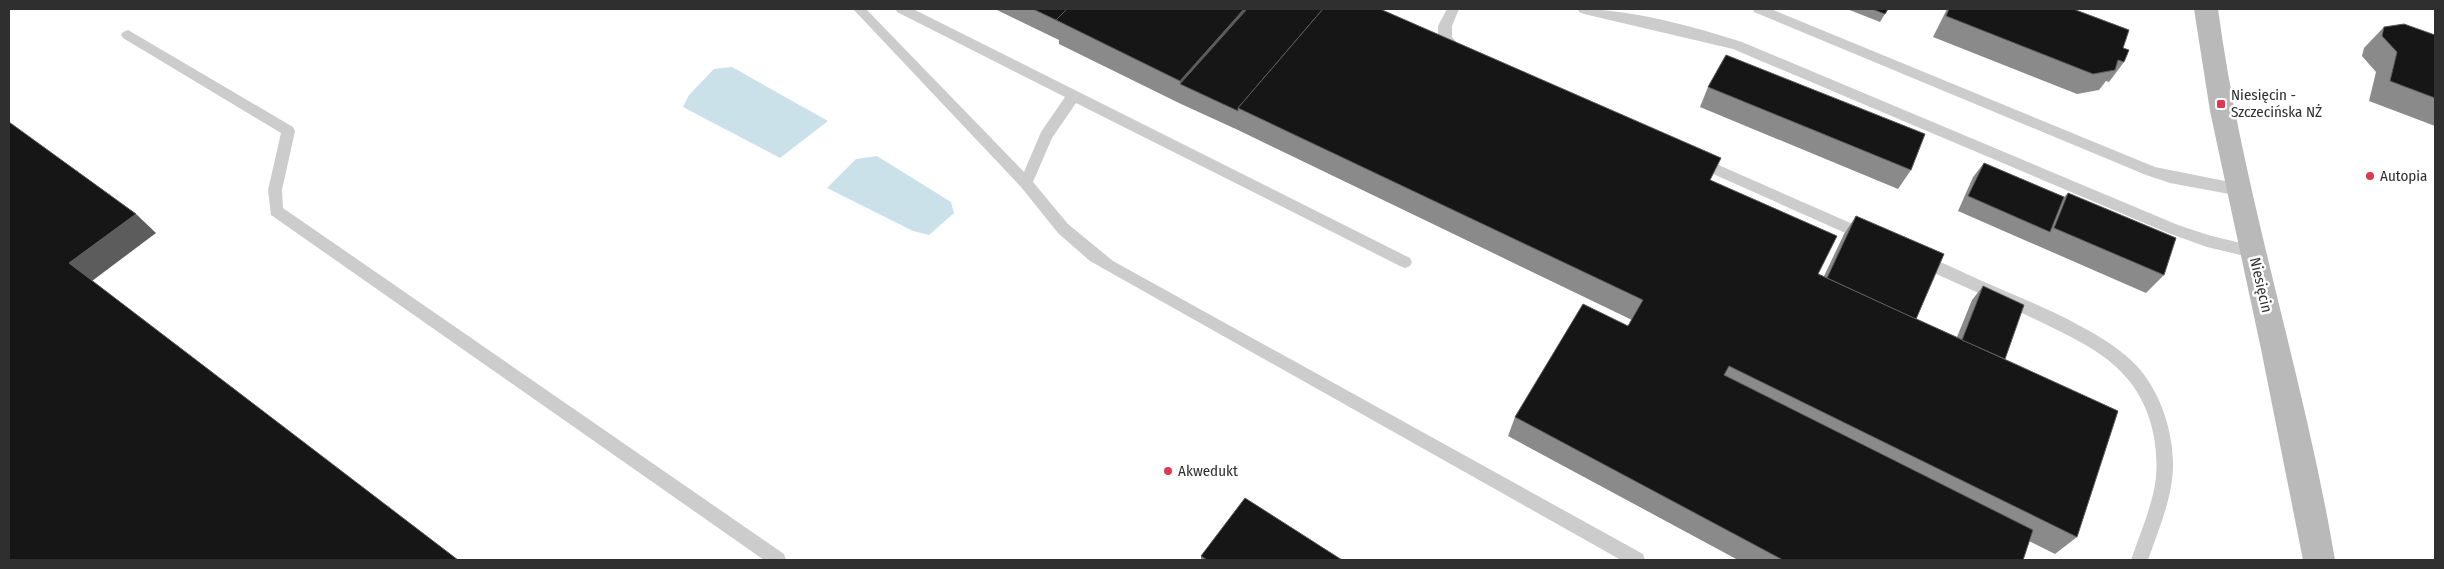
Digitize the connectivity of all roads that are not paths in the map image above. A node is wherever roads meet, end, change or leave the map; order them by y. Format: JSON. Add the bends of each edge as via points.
{"nodes":[{"id":1,"x":859,"y":9,"type":"edge"},
{"id":2,"x":902,"y":9,"type":"edge"},
{"id":3,"x":1453,"y":9,"type":"edge"},
{"id":4,"x":1584,"y":9,"type":"edge"},
{"id":5,"x":1759,"y":9,"type":"edge"},
{"id":6,"x":2206,"y":9,"type":"edge"},
{"id":7,"x":128,"y":35,"type":"dead end"},
{"id":8,"x":1473,"y":61,"type":"edge"},
{"id":9,"x":1074,"y":95,"type":"junction"},
{"id":10,"x":1689,"y":157,"type":"edge"},
{"id":11,"x":1026,"y":183,"type":"junction"},
{"id":12,"x":2240,"y":190,"type":"junction"},
{"id":13,"x":1877,"y":241,"type":"edge"},
{"id":14,"x":2254,"y":252,"type":"junction"},
{"id":15,"x":1904,"y":253,"type":"edge"},
{"id":16,"x":1405,"y":262,"type":"dead end"},
{"id":17,"x":778,"y":560,"type":"edge"},
{"id":18,"x":1637,"y":560,"type":"edge"},
{"id":19,"x":2140,"y":560,"type":"edge"},
{"id":20,"x":2319,"y":560,"type":"edge"}],
"edges":[{"from":1,"to":11,"type":"lane"},
{"from":2,"to":9,"type":"lane"},
{"from":3,"to":8,"type":"lane","via":[[1445,26],[1445,38],[1452,48]]},
{"from":4,"to":14,"type":"lane","via":[[1737,45],[2173,229]]},
{"from":5,"to":12,"type":"lane","via":[[2150,171]]},
{"from":6,"to":12,"type":"street","name":"Niesięcin","via":[[2221,104]]},
{"from":7,"to":17,"type":"lane","via":[[288,131],[276,190],[276,211]]},
{"from":9,"to":11,"type":"lane","via":[[1046,136]]},
{"from":9,"to":16,"type":"lane"},
{"from":10,"to":13,"type":"lane"},
{"from":11,"to":18,"type":"lane","via":[[1063,230],[1100,259]]},
{"from":12,"to":14,"type":"street","name":"Niesięcin"},
{"from":14,"to":20,"type":"street","name":"Niesięcin"},
{"from":15,"to":19,"type":"lane","via":[[2082,336],[2117,358],[2143,386],[2159,421],[2164,477]]}]}
